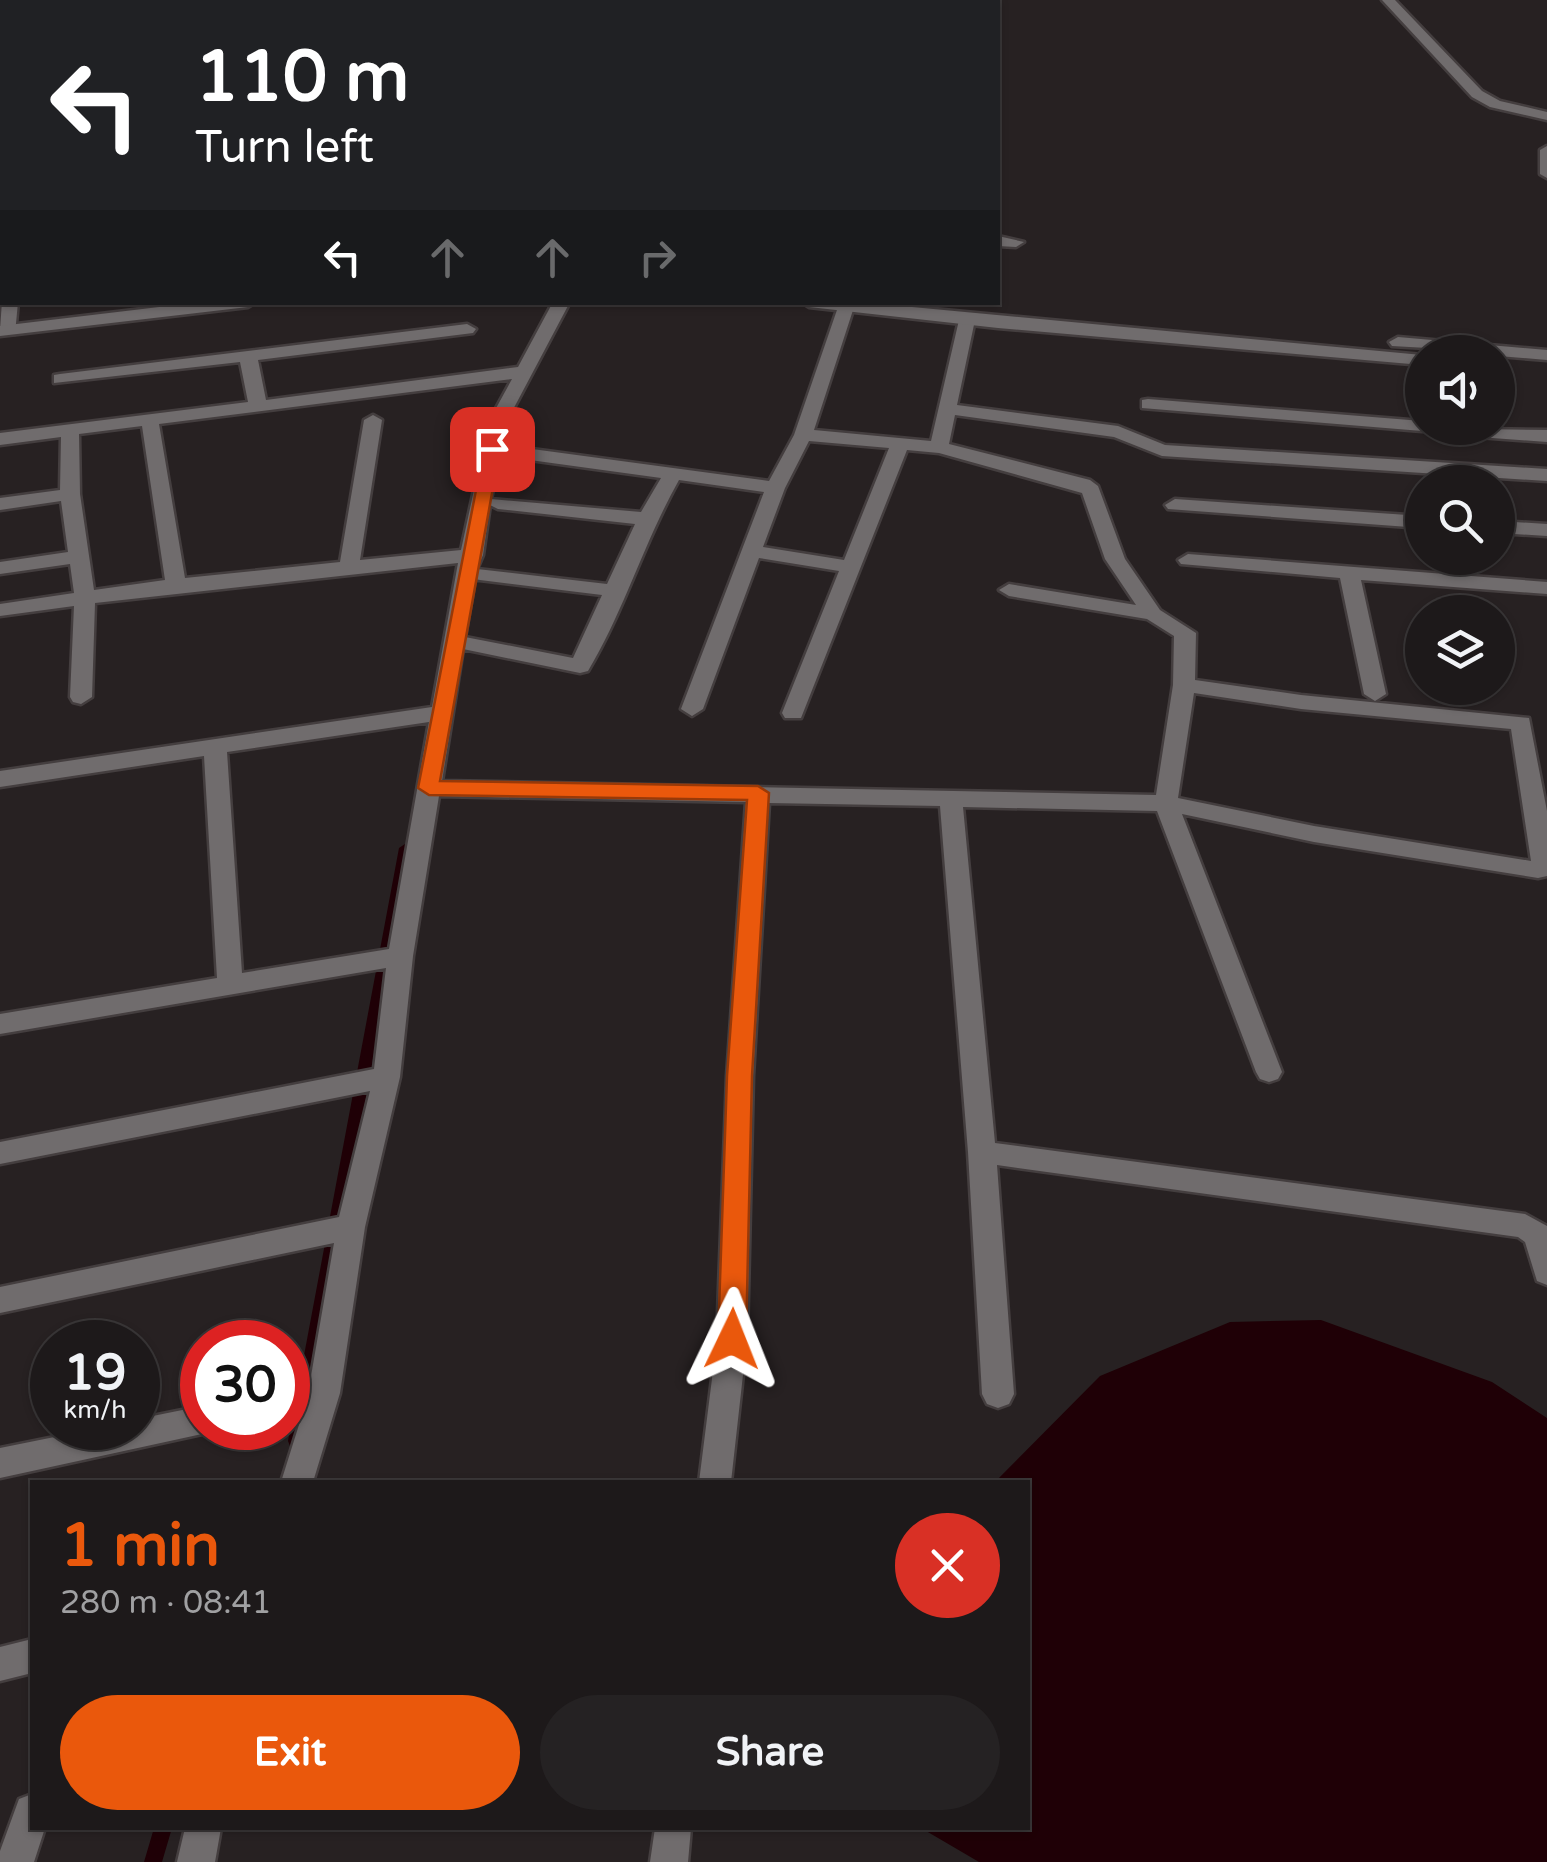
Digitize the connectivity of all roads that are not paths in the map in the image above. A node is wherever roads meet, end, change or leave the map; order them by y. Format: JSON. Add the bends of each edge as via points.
{"nodes":[{"id":1,"x":1388,"y":0,"type":"edge"},
{"id":2,"x":1547,"y":116,"type":"edge"},
{"id":3,"x":1547,"y":150,"type":"edge"},
{"id":4,"x":1547,"y":174,"type":"edge"},
{"id":5,"x":1000,"y":241,"type":"edge"},
{"id":6,"x":1016,"y":242,"type":"dead end"},
{"id":7,"x":86,"y":305,"type":"edge"},
{"id":8,"x":203,"y":305,"type":"edge"},
{"id":9,"x":560,"y":305,"type":"edge"},
{"id":10,"x":831,"y":305,"type":"edge"},
{"id":11,"x":964,"y":305,"type":"edge"},
{"id":12,"x":846,"y":307,"type":"junction"},
{"id":13,"x":6,"y":318,"type":"edge"},
{"id":14,"x":966,"y":320,"type":"junction"},
{"id":15,"x":1081,"y":323,"type":"junction"},
{"id":16,"x":467,"y":329,"type":"dead end"},
{"id":17,"x":1547,"y":355,"type":"edge"},
{"id":18,"x":248,"y":356,"type":"junction"},
{"id":19,"x":1405,"y":358,"type":"edge"},
{"id":20,"x":1515,"y":368,"type":"edge"},
{"id":21,"x":1547,"y":371,"type":"edge"},
{"id":22,"x":524,"y":372,"type":"junction"},
{"id":23,"x":60,"y":379,"type":"dead end"},
{"id":24,"x":1148,"y":404,"type":"dead end"},
{"id":25,"x":258,"y":406,"type":"junction"},
{"id":26,"x":947,"y":410,"type":"junction"},
{"id":27,"x":373,"y":420,"type":"dead end"},
{"id":28,"x":150,"y":422,"type":"junction"},
{"id":29,"x":1405,"y":425,"type":"edge"},
{"id":30,"x":70,"y":430,"type":"junction"},
{"id":31,"x":803,"y":434,"type":"junction"},
{"id":32,"x":1515,"y":434,"type":"edge"},
{"id":33,"x":1547,"y":436,"type":"edge"},
{"id":34,"x":0,"y":439,"type":"edge"},
{"id":35,"x":898,"y":446,"type":"junction"},
{"id":36,"x":938,"y":447,"type":"junction"},
{"id":37,"x":492,"y":449,"type":"junction"},
{"id":38,"x":1547,"y":475,"type":"edge"},
{"id":39,"x":672,"y":476,"type":"junction"},
{"id":40,"x":776,"y":488,"type":"junction"},
{"id":41,"x":70,"y":494,"type":"junction"},
{"id":42,"x":498,"y":503,"type":"dead end"},
{"id":43,"x":0,"y":504,"type":"edge"},
{"id":44,"x":1175,"y":506,"type":"dead end"},
{"id":45,"x":647,"y":520,"type":"junction"},
{"id":46,"x":1405,"y":521,"type":"edge"},
{"id":47,"x":1515,"y":528,"type":"edge"},
{"id":48,"x":1547,"y":530,"type":"edge"},
{"id":49,"x":752,"y":551,"type":"junction"},
{"id":50,"x":79,"y":557,"type":"junction"},
{"id":51,"x":1188,"y":560,"type":"dead end"},
{"id":52,"x":476,"y":565,"type":"junction"},
{"id":53,"x":851,"y":567,"type":"junction"},
{"id":54,"x":0,"y":568,"type":"edge"},
{"id":55,"x":349,"y":568,"type":"junction"},
{"id":56,"x":1349,"y":572,"type":"junction"},
{"id":57,"x":176,"y":586,"type":"junction"},
{"id":58,"x":1547,"y":588,"type":"edge"},
{"id":59,"x":1010,"y":590,"type":"dead end"},
{"id":60,"x":616,"y":591,"type":"junction"},
{"id":61,"x":85,"y":598,"type":"junction"},
{"id":62,"x":0,"y":610,"type":"edge"},
{"id":63,"x":1153,"y":614,"type":"junction"},
{"id":64,"x":454,"y":641,"type":"junction"},
{"id":65,"x":1184,"y":685,"type":"junction"},
{"id":66,"x":1375,"y":694,"type":"dead end"},
{"id":67,"x":80,"y":697,"type":"dead end"},
{"id":68,"x":692,"y":709,"type":"dead end"},
{"id":69,"x":441,"y":713,"type":"junction"},
{"id":70,"x":793,"y":713,"type":"dead end"},
{"id":71,"x":216,"y":745,"type":"junction"},
{"id":72,"x":0,"y":779,"type":"edge"},
{"id":73,"x":429,"y":788,"type":"junction"},
{"id":74,"x":758,"y":793,"type":"junction"},
{"id":75,"x":951,"y":798,"type":"junction"},
{"id":76,"x":1166,"y":803,"type":"junction"},
{"id":77,"x":400,"y":956,"type":"junction"},
{"id":78,"x":230,"y":985,"type":"junction"},
{"id":79,"x":0,"y":1024,"type":"edge"},
{"id":80,"x":1269,"y":1072,"type":"dead end"},
{"id":81,"x":387,"y":1077,"type":"junction"},
{"id":82,"x":982,"y":1152,"type":"junction"},
{"id":83,"x":0,"y":1153,"type":"edge"},
{"id":84,"x":352,"y":1227,"type":"junction"},
{"id":85,"x":1547,"y":1272,"type":"edge"},
{"id":86,"x":0,"y":1300,"type":"edge"},
{"id":87,"x":324,"y":1393,"type":"junction"},
{"id":88,"x":998,"y":1394,"type":"dead end"},
{"id":89,"x":310,"y":1396,"type":"edge"},
{"id":90,"x":180,"y":1425,"type":"edge"},
{"id":91,"x":0,"y":1463,"type":"edge"},
{"id":92,"x":298,"y":1480,"type":"edge"},
{"id":93,"x":714,"y":1480,"type":"edge"},
{"id":94,"x":30,"y":1656,"type":"edge"},
{"id":95,"x":0,"y":1664,"type":"edge"},
{"id":96,"x":30,"y":1818,"type":"edge"},
{"id":97,"x":203,"y":1830,"type":"edge"},
{"id":98,"x":674,"y":1830,"type":"edge"},
{"id":99,"x":15,"y":1862,"type":"edge"},
{"id":100,"x":196,"y":1862,"type":"edge"},
{"id":101,"x":670,"y":1862,"type":"edge"}],
"edges":[{"from":1,"to":2,"type":"street","via":[[1477,94]]},
{"from":3,"to":4,"type":"street"},
{"from":5,"to":6,"type":"street"},
{"from":7,"to":13,"type":"street"},
{"from":8,"to":13,"type":"street"},
{"from":9,"to":22,"type":"street"},
{"from":10,"to":12,"type":"street"},
{"from":11,"to":15,"type":"street"},
{"from":12,"to":14,"type":"street"},
{"from":12,"to":31,"type":"street"},
{"from":14,"to":15,"type":"street"},
{"from":14,"to":26,"type":"street"},
{"from":15,"to":17,"type":"street"},
{"from":15,"to":19,"type":"street"},
{"from":16,"to":18,"type":"street"},
{"from":18,"to":23,"type":"street"},
{"from":18,"to":25,"type":"street"},
{"from":20,"to":21,"type":"street"},
{"from":22,"to":25,"type":"street"},
{"from":22,"to":37,"type":"street","via":[[498,420]]},
{"from":24,"to":29,"type":"street"},
{"from":25,"to":28,"type":"street"},
{"from":26,"to":36,"type":"street"},
{"from":26,"to":38,"type":"street","via":[[1118,432],[1162,450]]},
{"from":27,"to":55,"type":"street"},
{"from":28,"to":30,"type":"street"},
{"from":28,"to":57,"type":"street"},
{"from":30,"to":34,"type":"street"},
{"from":30,"to":41,"type":"street"},
{"from":31,"to":35,"type":"street"},
{"from":31,"to":40,"type":"street"},
{"from":32,"to":33,"type":"street"},
{"from":35,"to":36,"type":"street"},
{"from":35,"to":53,"type":"street"},
{"from":36,"to":63,"type":"street","via":[[1091,490],[1115,559]]},
{"from":37,"to":39,"type":"street"},
{"from":37,"to":52,"type":"street"},
{"from":39,"to":40,"type":"street"},
{"from":39,"to":45,"type":"street"},
{"from":40,"to":49,"type":"street"},
{"from":41,"to":43,"type":"street"},
{"from":41,"to":50,"type":"street"},
{"from":42,"to":45,"type":"street"},
{"from":44,"to":46,"type":"street"},
{"from":45,"to":60,"type":"street"},
{"from":47,"to":48,"type":"street"},
{"from":49,"to":53,"type":"street"},
{"from":49,"to":68,"type":"street"},
{"from":50,"to":54,"type":"street"},
{"from":50,"to":61,"type":"street"},
{"from":51,"to":56,"type":"street"},
{"from":52,"to":55,"type":"street"},
{"from":52,"to":60,"type":"street"},
{"from":52,"to":64,"type":"street"},
{"from":53,"to":70,"type":"street"},
{"from":55,"to":57,"type":"street"},
{"from":56,"to":58,"type":"street"},
{"from":56,"to":66,"type":"street"},
{"from":57,"to":61,"type":"street"},
{"from":59,"to":63,"type":"street"},
{"from":60,"to":64,"type":"street","via":[[580,666]]},
{"from":61,"to":62,"type":"street"},
{"from":61,"to":67,"type":"street"},
{"from":63,"to":65,"type":"street","via":[[1185,633]]},
{"from":64,"to":69,"type":"street"},
{"from":65,"to":76,"type":"street"},
{"from":65,"to":76,"type":"street","via":[[1521,723],[1544,864],[1538,870],[1314,834]]},
{"from":69,"to":71,"type":"street"},
{"from":69,"to":73,"type":"street"},
{"from":71,"to":72,"type":"street"},
{"from":71,"to":78,"type":"street"},
{"from":73,"to":74,"type":"street"},
{"from":73,"to":77,"type":"street"},
{"from":74,"to":75,"type":"street"},
{"from":74,"to":93,"type":"street","via":[[732,1339]]},
{"from":75,"to":76,"type":"street"},
{"from":75,"to":82,"type":"street"},
{"from":76,"to":80,"type":"street"},
{"from":77,"to":78,"type":"street"},
{"from":77,"to":81,"type":"street"},
{"from":78,"to":79,"type":"street"},
{"from":81,"to":83,"type":"street"},
{"from":81,"to":84,"type":"street"},
{"from":82,"to":85,"type":"street","via":[[1524,1226],[1538,1236]]},
{"from":82,"to":88,"type":"street"},
{"from":84,"to":86,"type":"street"},
{"from":84,"to":87,"type":"street"},
{"from":87,"to":89,"type":"street"},
{"from":87,"to":92,"type":"street"},
{"from":90,"to":91,"type":"street"},
{"from":94,"to":95,"type":"street"},
{"from":96,"to":99,"type":"street"},
{"from":97,"to":100,"type":"street"},
{"from":98,"to":101,"type":"street"}]}
